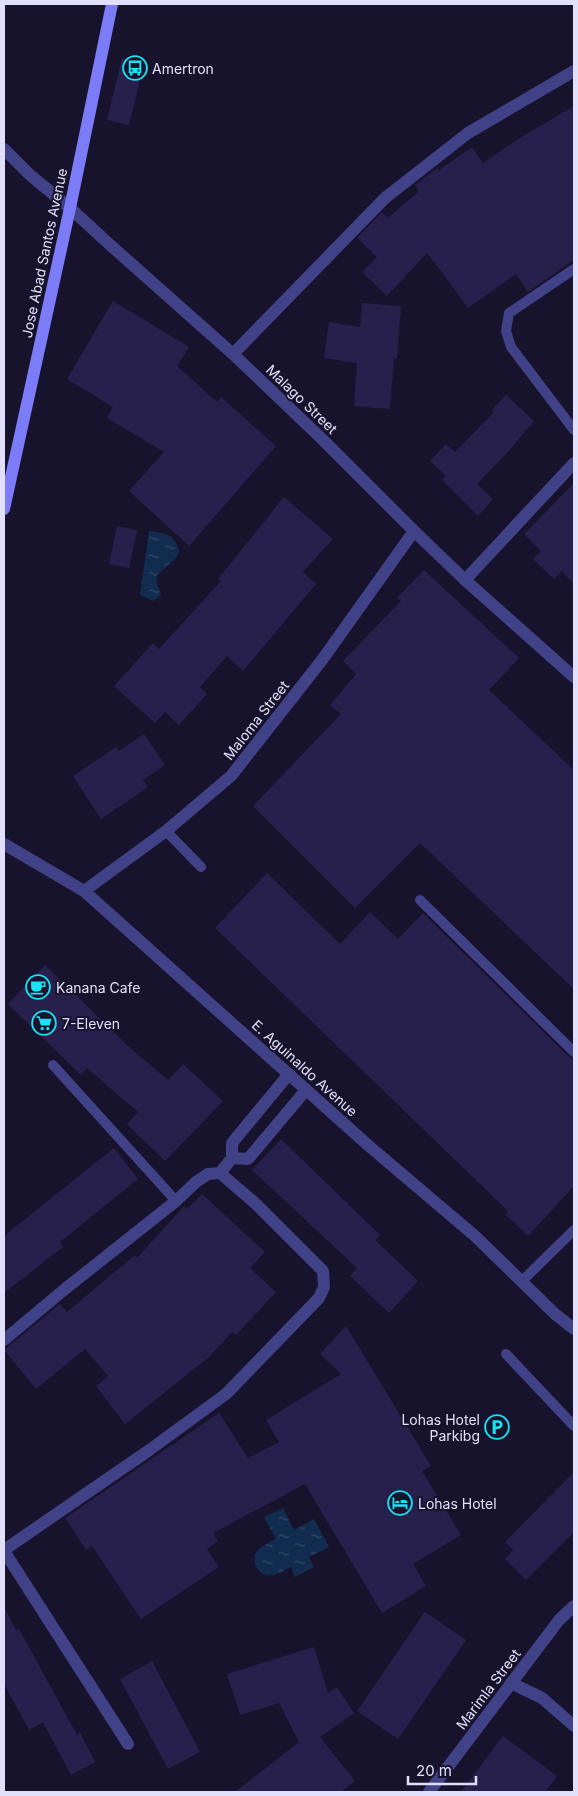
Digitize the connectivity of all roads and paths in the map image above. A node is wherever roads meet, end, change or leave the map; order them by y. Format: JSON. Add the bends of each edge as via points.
{"nodes":[{"id":1,"x":112,"y":4,"type":"edge"},
{"id":2,"x":574,"y":70,"type":"edge"},
{"id":3,"x":4,"y":149,"type":"edge"},
{"id":4,"x":70,"y":208,"type":"junction"},
{"id":5,"x":574,"y":269,"type":"edge"},
{"id":6,"x":233,"y":354,"type":"junction"},
{"id":7,"x":574,"y":430,"type":"edge"},
{"id":8,"x":574,"y":463,"type":"edge"},
{"id":9,"x":4,"y":509,"type":"edge"},
{"id":10,"x":414,"y":531,"type":"junction"},
{"id":11,"x":465,"y":580,"type":"junction"},
{"id":12,"x":574,"y":677,"type":"edge"},
{"id":13,"x":166,"y":831,"type":"junction"},
{"id":14,"x":4,"y":844,"type":"edge"},
{"id":15,"x":201,"y":867,"type":"dead end"},
{"id":16,"x":84,"y":891,"type":"junction"},
{"id":17,"x":420,"y":900,"type":"dead end"},
{"id":18,"x":574,"y":1052,"type":"edge"},
{"id":19,"x":53,"y":1065,"type":"dead end"},
{"id":20,"x":289,"y":1074,"type":"junction"},
{"id":21,"x":306,"y":1090,"type":"junction"},
{"id":22,"x":232,"y":1158,"type":"junction"},
{"id":23,"x":220,"y":1173,"type":"junction"},
{"id":24,"x":176,"y":1201,"type":"junction"},
{"id":25,"x":574,"y":1230,"type":"edge"},
{"id":26,"x":522,"y":1281,"type":"junction"},
{"id":27,"x":574,"y":1329,"type":"edge"},
{"id":28,"x":4,"y":1340,"type":"edge"},
{"id":29,"x":506,"y":1354,"type":"dead end"},
{"id":30,"x":574,"y":1426,"type":"edge"},
{"id":31,"x":4,"y":1550,"type":"edge"},
{"id":32,"x":574,"y":1606,"type":"edge"},
{"id":33,"x":511,"y":1683,"type":"junction"},
{"id":34,"x":574,"y":1726,"type":"edge"},
{"id":35,"x":128,"y":1744,"type":"dead end"},
{"id":36,"x":429,"y":1792,"type":"edge"}],
"edges":[{"from":1,"to":4,"type":"main road","name":"Jose Abad Santos Avenue"},
{"from":2,"to":6,"type":"street","via":[[468,133],[385,198]]},
{"from":3,"to":4,"type":"street","name":"Malago Street"},
{"from":4,"to":6,"type":"street","name":"Malago Street"},
{"from":4,"to":9,"type":"main road","name":"Jose Abad Santos Avenue"},
{"from":5,"to":7,"type":"lane","via":[[509,313],[506,331],[511,347]]},
{"from":6,"to":10,"type":"street","name":"Malago Street"},
{"from":8,"to":11,"type":"street"},
{"from":10,"to":11,"type":"street","name":"Malago Street"},
{"from":10,"to":13,"type":"street","name":"Maloma Street","via":[[322,660],[231,776]]},
{"from":11,"to":12,"type":"street","name":"Malago Street"},
{"from":13,"to":15,"type":"lane"},
{"from":13,"to":16,"type":"street","name":"Maloma Street"},
{"from":14,"to":16,"type":"street","name":"E. Aguinaldo Avenue"},
{"from":16,"to":20,"type":"street","name":"E. Aguinaldo Avenue"},
{"from":17,"to":18,"type":"lane"},
{"from":19,"to":24,"type":"lane"},
{"from":20,"to":21,"type":"street","name":"E. Aguinaldo Avenue"},
{"from":20,"to":22,"type":"street","via":[[232,1143]]},
{"from":21,"to":22,"type":"street","via":[[248,1159]]},
{"from":21,"to":26,"type":"street","name":"E. Aguinaldo Avenue","via":[[475,1236]]},
{"from":22,"to":23,"type":"street"},
{"from":23,"to":24,"type":"street","via":[[208,1174]]},
{"from":23,"to":31,"type":"street","via":[[323,1271],[324,1287],[319,1298],[226,1394]]},
{"from":24,"to":28,"type":"street"},
{"from":25,"to":26,"type":"lane"},
{"from":26,"to":27,"type":"street","name":"E. Aguinaldo Avenue"},
{"from":29,"to":30,"type":"lane"},
{"from":31,"to":35,"type":"street"},
{"from":32,"to":33,"type":"street","name":"Marimla Street","via":[[559,1620]]},
{"from":33,"to":34,"type":"street","via":[[542,1698]]},
{"from":33,"to":36,"type":"street","name":"Marimla Street"}]}
